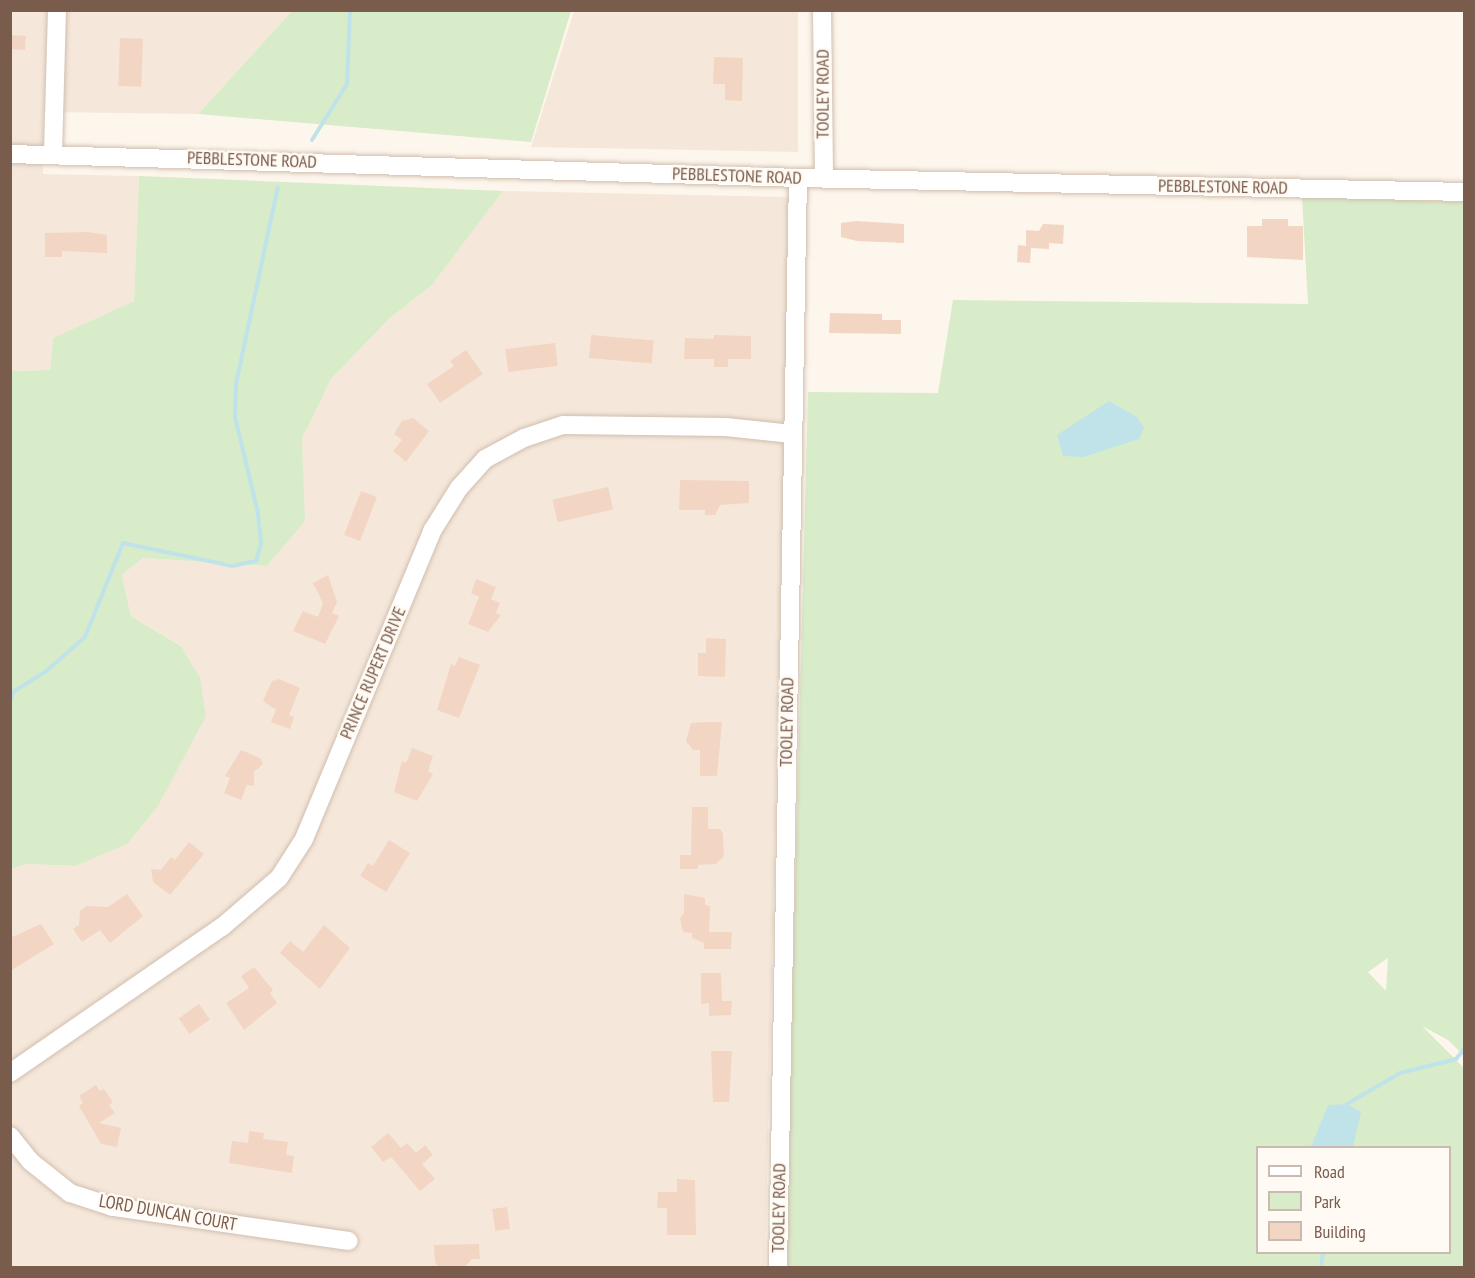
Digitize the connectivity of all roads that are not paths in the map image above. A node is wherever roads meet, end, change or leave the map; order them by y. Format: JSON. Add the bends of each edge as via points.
{"nodes":[{"id":1,"x":57,"y":10,"type":"edge"},
{"id":2,"x":822,"y":10,"type":"edge"},
{"id":3,"x":52,"y":153,"type":"junction"},
{"id":4,"x":10,"y":154,"type":"edge"},
{"id":5,"x":798,"y":178,"type":"junction"},
{"id":6,"x":824,"y":178,"type":"junction"},
{"id":7,"x":1464,"y":192,"type":"edge"},
{"id":8,"x":792,"y":434,"type":"junction"},
{"id":9,"x":10,"y":1073,"type":"edge"},
{"id":10,"x":10,"y":1136,"type":"edge"},
{"id":11,"x":349,"y":1241,"type":"dead end"},
{"id":12,"x":778,"y":1268,"type":"edge"}],
"edges":[{"from":1,"to":3,"type":"street"},
{"from":2,"to":6,"type":"street","name":"TOOLEY ROAD"},
{"from":3,"to":4,"type":"street","name":"PEBBLESTONE ROAD"},
{"from":3,"to":5,"type":"street","name":"PEBBLESTONE ROAD"},
{"from":5,"to":6,"type":"street","name":"PEBBLESTONE ROAD"},
{"from":5,"to":8,"type":"street","name":"TOOLEY ROAD"},
{"from":6,"to":7,"type":"street","name":"PEBBLESTONE ROAD"},
{"from":8,"to":9,"type":"street","name":"PRINCE RUPERT DRIVE","via":[[726,427],[563,425],[524,438],[484,459],[459,488],[432,531],[304,839],[279,878],[222,927]]},
{"from":8,"to":12,"type":"street","name":"TOOLEY ROAD"},
{"from":10,"to":11,"type":"street","name":"LORD DUNCAN COURT","via":[[30,1161],[70,1193],[113,1207]]}]}
